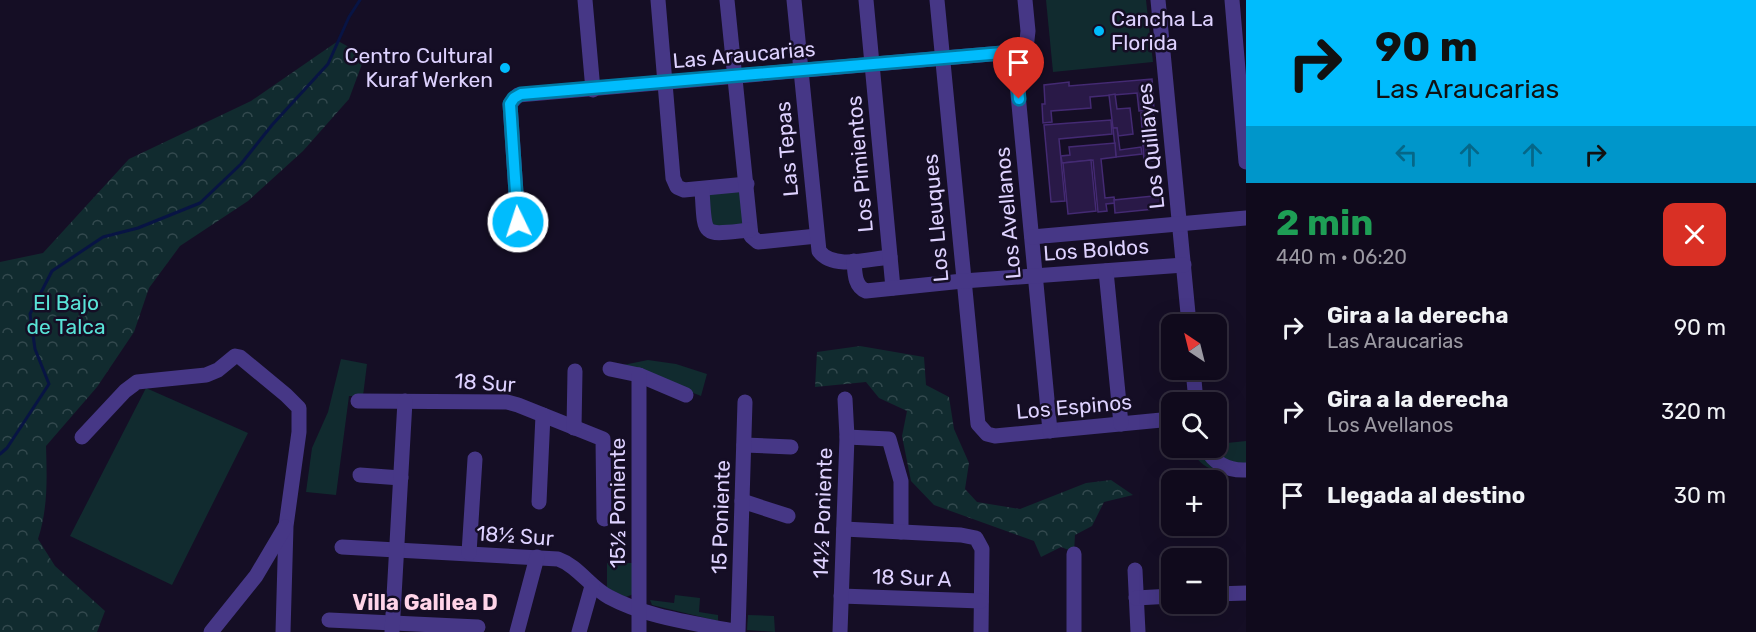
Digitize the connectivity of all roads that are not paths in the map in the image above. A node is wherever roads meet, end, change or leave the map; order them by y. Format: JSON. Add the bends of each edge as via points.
{"nodes":[{"id":1,"x":585,"y":0,"type":"edge"},
{"id":2,"x":658,"y":0,"type":"edge"},
{"id":3,"x":727,"y":0,"type":"edge"},
{"id":4,"x":794,"y":0,"type":"edge"},
{"id":5,"x":866,"y":0,"type":"edge"},
{"id":6,"x":937,"y":0,"type":"edge"},
{"id":7,"x":1025,"y":0,"type":"edge"},
{"id":8,"x":1158,"y":0,"type":"edge"},
{"id":9,"x":1232,"y":0,"type":"edge"},
{"id":10,"x":1014,"y":52,"type":"junction"},
{"id":11,"x":942,"y":59,"type":"junction"},
{"id":12,"x":872,"y":64,"type":"junction"},
{"id":13,"x":801,"y":70,"type":"junction"},
{"id":14,"x":736,"y":76,"type":"junction"},
{"id":15,"x":666,"y":83,"type":"junction"},
{"id":16,"x":593,"y":90,"type":"junction"},
{"id":17,"x":1246,"y":162,"type":"edge"},
{"id":18,"x":747,"y":184,"type":"junction"},
{"id":19,"x":702,"y":189,"type":"junction"},
{"id":20,"x":1246,"y":218,"type":"edge"},
{"id":21,"x":518,"y":222,"type":"dead end"},
{"id":22,"x":1180,"y":225,"type":"junction"},
{"id":23,"x":752,"y":235,"type":"junction"},
{"id":24,"x":817,"y":236,"type":"junction"},
{"id":25,"x":1032,"y":237,"type":"junction"},
{"id":26,"x":890,"y":256,"type":"junction"},
{"id":27,"x":854,"y":261,"type":"junction"},
{"id":28,"x":1184,"y":265,"type":"junction"},
{"id":29,"x":1106,"y":271,"type":"junction"},
{"id":30,"x":1035,"y":276,"type":"junction"},
{"id":31,"x":963,"y":281,"type":"junction"},
{"id":32,"x":892,"y":288,"type":"junction"},
{"id":33,"x":1188,"y":314,"type":"edge"},
{"id":34,"x":610,"y":369,"type":"dead end"},
{"id":35,"x":575,"y":371,"type":"dead end"},
{"id":36,"x":639,"y":375,"type":"junction"},
{"id":37,"x":686,"y":395,"type":"dead end"},
{"id":38,"x":845,"y":399,"type":"dead end"},
{"id":39,"x":358,"y":401,"type":"dead end"},
{"id":40,"x":405,"y":401,"type":"junction"},
{"id":41,"x":745,"y":402,"type":"dead end"},
{"id":42,"x":543,"y":415,"type":"junction"},
{"id":43,"x":1161,"y":420,"type":"edge"},
{"id":44,"x":1120,"y":424,"type":"junction"},
{"id":45,"x":574,"y":428,"type":"junction"},
{"id":46,"x":982,"y":431,"type":"joint"},
{"id":47,"x":1050,"y":431,"type":"junction"},
{"id":48,"x":82,"y":437,"type":"dead end"},
{"id":49,"x":847,"y":437,"type":"junction"},
{"id":50,"x":744,"y":445,"type":"junction"},
{"id":51,"x":791,"y":447,"type":"dead end"},
{"id":52,"x":1213,"y":458,"type":"edge"},
{"id":53,"x":475,"y":459,"type":"dead end"},
{"id":54,"x":1246,"y":470,"type":"edge"},
{"id":55,"x":360,"y":475,"type":"dead end"},
{"id":56,"x":401,"y":477,"type":"junction"},
{"id":57,"x":742,"y":501,"type":"junction"},
{"id":58,"x":539,"y":502,"type":"dead end"},
{"id":59,"x":788,"y":516,"type":"dead end"},
{"id":60,"x":604,"y":519,"type":"dead end"},
{"id":61,"x":286,"y":526,"type":"junction"},
{"id":62,"x":844,"y":529,"type":"junction"},
{"id":63,"x":901,"y":532,"type":"junction"},
{"id":64,"x":342,"y":547,"type":"dead end"},
{"id":65,"x":398,"y":549,"type":"junction"},
{"id":66,"x":469,"y":553,"type":"junction"},
{"id":67,"x":1074,"y":554,"type":"dead end"},
{"id":68,"x":537,"y":557,"type":"junction"},
{"id":69,"x":1135,"y":570,"type":"dead end"},
{"id":70,"x":592,"y":586,"type":"junction"},
{"id":71,"x":1246,"y":592,"type":"edge"},
{"id":72,"x":1227,"y":593,"type":"edge"},
{"id":73,"x":841,"y":596,"type":"junction"},
{"id":74,"x":1161,"y":597,"type":"edge"},
{"id":75,"x":1136,"y":598,"type":"junction"},
{"id":76,"x":981,"y":601,"type":"junction"},
{"id":77,"x":640,"y":611,"type":"junction"},
{"id":78,"x":329,"y":620,"type":"dead end"},
{"id":79,"x":392,"y":627,"type":"edge"},
{"id":80,"x":478,"y":627,"type":"dead end"},
{"id":81,"x":211,"y":632,"type":"edge"},
{"id":82,"x":283,"y":632,"type":"edge"},
{"id":83,"x":517,"y":632,"type":"edge"},
{"id":84,"x":579,"y":632,"type":"edge"},
{"id":85,"x":639,"y":632,"type":"edge"},
{"id":86,"x":738,"y":632,"type":"edge"},
{"id":87,"x":840,"y":632,"type":"edge"},
{"id":88,"x":981,"y":632,"type":"edge"},
{"id":89,"x":1074,"y":632,"type":"edge"},
{"id":90,"x":1138,"y":632,"type":"edge"}],
"edges":[{"from":1,"to":16,"type":"street"},
{"from":2,"to":15,"type":"street"},
{"from":3,"to":14,"type":"street"},
{"from":4,"to":13,"type":"street","name":"Las Tepas"},
{"from":5,"to":12,"type":"street","name":"Los Pimientos"},
{"from":6,"to":11,"type":"street","name":"Los Lleuques"},
{"from":7,"to":10,"type":"street","via":[[1028,41],[1026,49]]},
{"from":8,"to":22,"type":"street","name":"Los Quillayes"},
{"from":9,"to":17,"type":"street"},
{"from":10,"to":11,"type":"street","name":"Las Araucarias"},
{"from":10,"to":25,"type":"street","name":"Los Avellanos"},
{"from":11,"to":12,"type":"street","name":"Las Araucarias"},
{"from":11,"to":31,"type":"street","name":"Los Lleuques"},
{"from":12,"to":13,"type":"street","name":"Las Araucarias"},
{"from":12,"to":26,"type":"street","name":"Los Pimientos"},
{"from":13,"to":14,"type":"street","name":"Las Araucarias"},
{"from":13,"to":24,"type":"street","name":"Las Tepas"},
{"from":14,"to":15,"type":"street","name":"Las Araucarias"},
{"from":14,"to":18,"type":"street"},
{"from":15,"to":16,"type":"street","name":"Las Araucarias"},
{"from":15,"to":19,"type":"street","via":[[673,178],[680,189]]},
{"from":16,"to":21,"type":"street","name":"Las Araucarias","via":[[521,94],[510,104]]},
{"from":18,"to":19,"type":"street"},
{"from":18,"to":23,"type":"street"},
{"from":19,"to":23,"type":"street","via":[[707,230],[714,234]]},
{"from":20,"to":22,"type":"street","name":"Los Boldos"},
{"from":22,"to":25,"type":"street","name":"Los Boldos"},
{"from":22,"to":28,"type":"street","name":"Los Quillayes"},
{"from":23,"to":24,"type":"street","via":[[758,242]]},
{"from":24,"to":27,"type":"street","name":"Las Tepas","via":[[823,256],[834,261]]},
{"from":25,"to":30,"type":"street","name":"Los Avellanos"},
{"from":26,"to":27,"type":"street"},
{"from":26,"to":32,"type":"street","name":"Los Pimientos"},
{"from":27,"to":32,"type":"street","name":"Los Boldos","via":[[860,289]]},
{"from":28,"to":29,"type":"street","name":"Los Boldos"},
{"from":28,"to":33,"type":"street","name":"Los Quillayes"},
{"from":29,"to":30,"type":"street","name":"Los Boldos"},
{"from":29,"to":44,"type":"street"},
{"from":30,"to":31,"type":"street","name":"Los Boldos"},
{"from":30,"to":47,"type":"street","name":"Los Avellanos"},
{"from":31,"to":32,"type":"street","name":"Los Boldos"},
{"from":31,"to":46,"type":"street","name":"Los Lleuques","via":[[976,416]]},
{"from":34,"to":36,"type":"street"},
{"from":35,"to":45,"type":"street"},
{"from":36,"to":37,"type":"street"},
{"from":36,"to":77,"type":"street","name":"15½ Poniente"},
{"from":38,"to":49,"type":"street"},
{"from":39,"to":40,"type":"street","name":"18 Sur"},
{"from":40,"to":42,"type":"street","name":"18 Sur","via":[[507,402]]},
{"from":40,"to":56,"type":"street"},
{"from":41,"to":50,"type":"street","name":"15 Poniente"},
{"from":42,"to":45,"type":"street","name":"18 Sur"},
{"from":42,"to":58,"type":"street"},
{"from":43,"to":44,"type":"street","name":"Los Espinos"},
{"from":44,"to":47,"type":"street","name":"Los Espinos"},
{"from":45,"to":60,"type":"street","name":"18 Sur","via":[[603,439]]},
{"from":46,"to":47,"type":"street","name":"Los Espinos","via":[[995,436]]},
{"from":48,"to":61,"type":"street","via":[[137,382],[206,375],[235,356],[240,357],[299,408]]},
{"from":49,"to":62,"type":"street","name":"14½ Poniente"},
{"from":49,"to":63,"type":"street","name":"14½ Poniente","via":[[889,439],[901,481]]},
{"from":50,"to":51,"type":"street"},
{"from":50,"to":57,"type":"street","name":"15 Poniente"},
{"from":52,"to":54,"type":"street","via":[[1226,468]]},
{"from":53,"to":66,"type":"street"},
{"from":55,"to":56,"type":"street"},
{"from":56,"to":65,"type":"street"},
{"from":57,"to":59,"type":"street"},
{"from":57,"to":86,"type":"street","name":"15 Poniente"},
{"from":61,"to":81,"type":"street","via":[[256,576]]},
{"from":61,"to":82,"type":"street"},
{"from":62,"to":63,"type":"street"},
{"from":62,"to":73,"type":"street","name":"14½ Poniente"},
{"from":63,"to":76,"type":"street","via":[[976,538],[982,549]]},
{"from":64,"to":65,"type":"street","name":"18½ Sur"},
{"from":65,"to":66,"type":"street","name":"18½ Sur"},
{"from":65,"to":79,"type":"street"},
{"from":66,"to":68,"type":"street","name":"18½ Sur"},
{"from":67,"to":89,"type":"street"},
{"from":68,"to":70,"type":"street","name":"18½ Sur","via":[[568,563]]},
{"from":68,"to":83,"type":"street"},
{"from":69,"to":75,"type":"street"},
{"from":70,"to":77,"type":"street","name":"18½ Sur"},
{"from":70,"to":84,"type":"street"},
{"from":71,"to":72,"type":"street"},
{"from":73,"to":76,"type":"street","name":"18 Sur A"},
{"from":73,"to":87,"type":"street","name":"14½ Poniente"},
{"from":74,"to":75,"type":"street"},
{"from":75,"to":90,"type":"street"},
{"from":76,"to":88,"type":"street"},
{"from":77,"to":85,"type":"street","name":"15½ Poniente"},
{"from":77,"to":86,"type":"street","name":"18½ Sur"},
{"from":78,"to":79,"type":"street"},
{"from":79,"to":80,"type":"street"}]}
